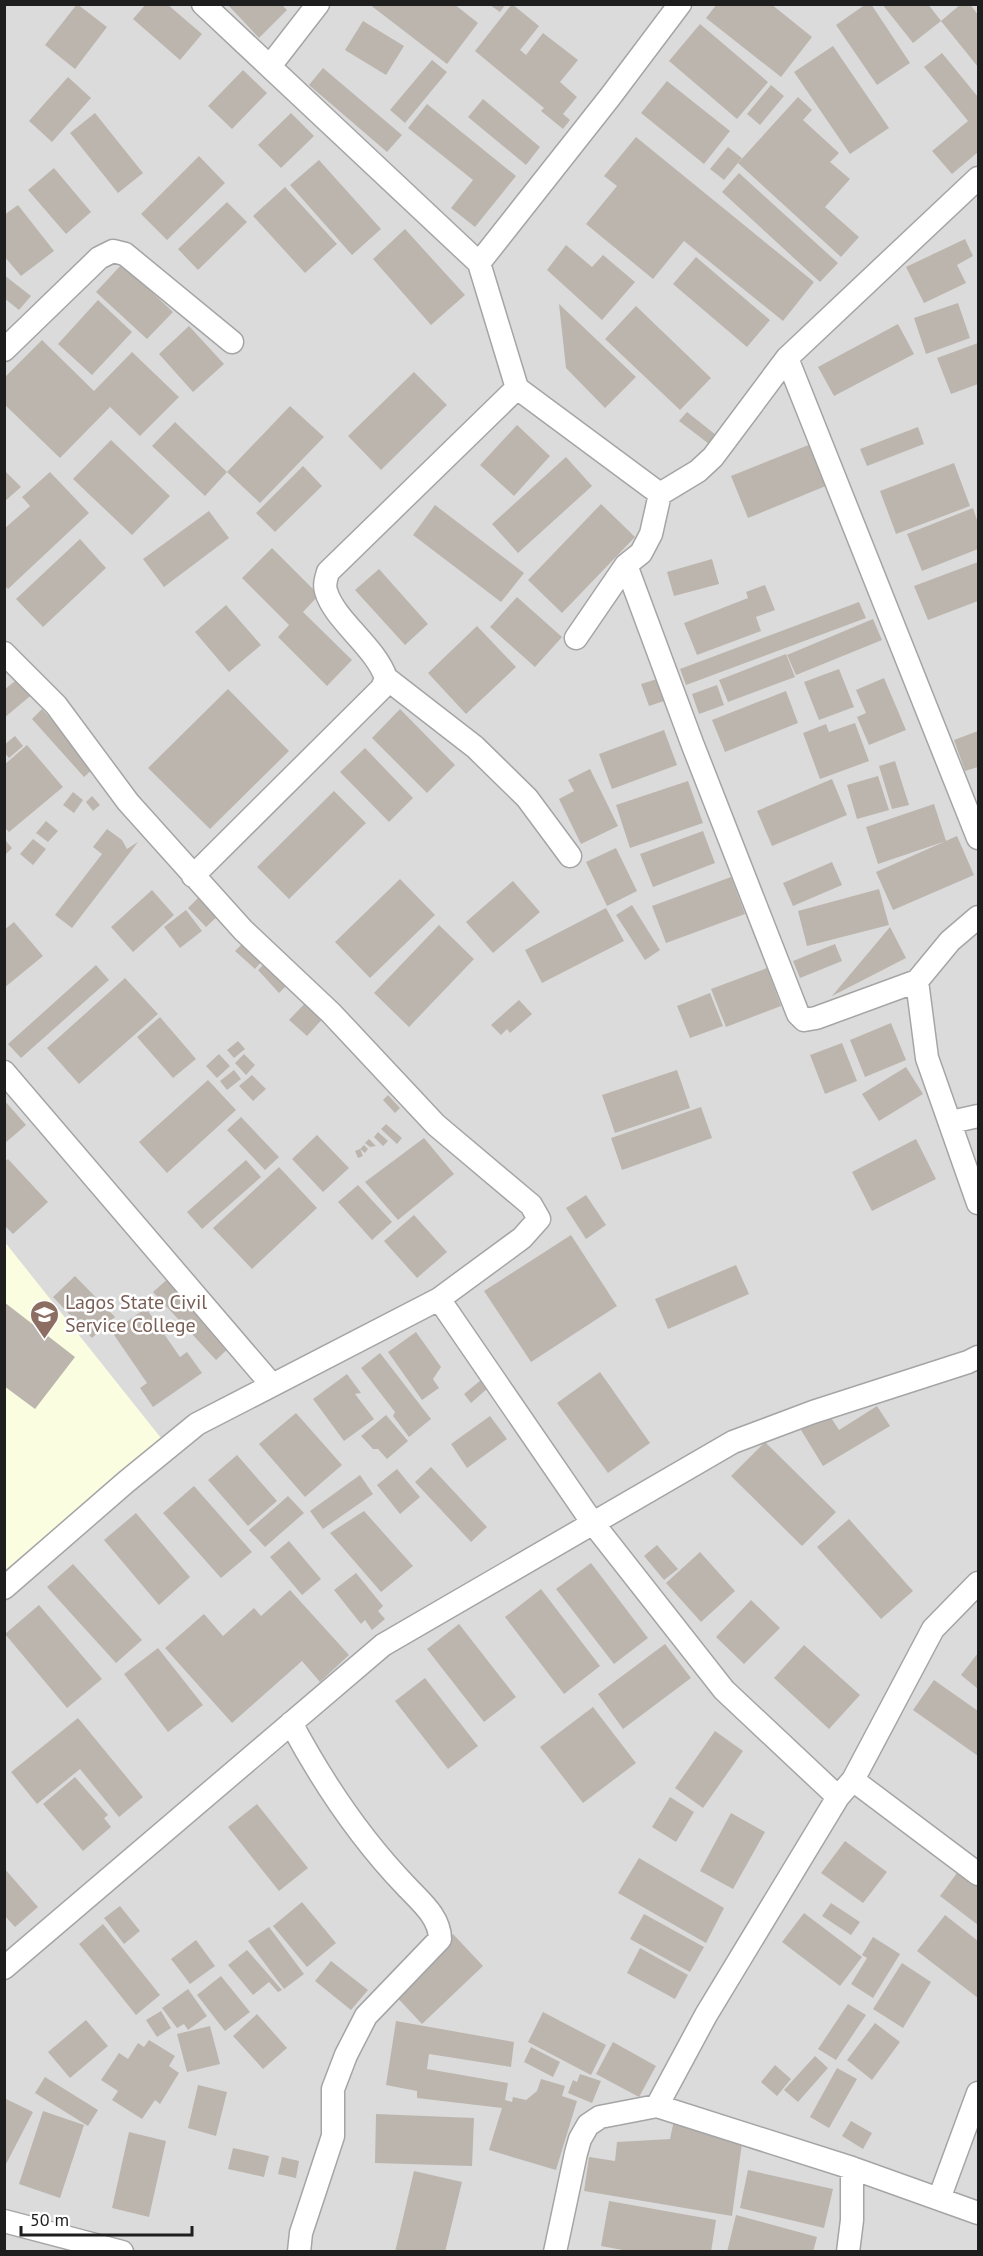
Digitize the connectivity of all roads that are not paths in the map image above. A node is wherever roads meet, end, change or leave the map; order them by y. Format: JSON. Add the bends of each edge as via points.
{"nodes":[{"id":1,"x":203,"y":4,"type":"edge"},
{"id":2,"x":318,"y":4,"type":"edge"},
{"id":3,"x":680,"y":4,"type":"edge"},
{"id":4,"x":270,"y":66,"type":"junction"},
{"id":5,"x":978,"y":181,"type":"edge"},
{"id":6,"x":479,"y":263,"type":"junction"},
{"id":7,"x":232,"y":342,"type":"dead end"},
{"id":8,"x":4,"y":350,"type":"edge"},
{"id":9,"x":786,"y":358,"type":"junction"},
{"id":10,"x":517,"y":388,"type":"junction"},
{"id":11,"x":660,"y":494,"type":"junction"},
{"id":12,"x":627,"y":565,"type":"junction"},
{"id":13,"x":576,"y":638,"type":"dead end"},
{"id":14,"x":4,"y":653,"type":"edge"},
{"id":15,"x":386,"y":678,"type":"junction"},
{"id":16,"x":978,"y":838,"type":"edge"},
{"id":17,"x":570,"y":856,"type":"dead end"},
{"id":18,"x":192,"y":876,"type":"junction"},
{"id":19,"x":978,"y":917,"type":"edge"},
{"id":20,"x":917,"y":981,"type":"junction"},
{"id":21,"x":4,"y":1072,"type":"edge"},
{"id":22,"x":978,"y":1116,"type":"edge"},
{"id":23,"x":951,"y":1122,"type":"junction"},
{"id":24,"x":978,"y":1203,"type":"edge"},
{"id":25,"x":439,"y":1299,"type":"junction"},
{"id":26,"x":978,"y":1357,"type":"edge"},
{"id":27,"x":272,"y":1385,"type":"junction"},
{"id":28,"x":592,"y":1522,"type":"junction"},
{"id":29,"x":978,"y":1583,"type":"edge"},
{"id":30,"x":4,"y":1588,"type":"edge"},
{"id":31,"x":291,"y":1723,"type":"junction"},
{"id":32,"x":853,"y":1780,"type":"junction"},
{"id":33,"x":838,"y":1797,"type":"junction"},
{"id":34,"x":978,"y":1874,"type":"edge"},
{"id":35,"x":4,"y":1968,"type":"edge"},
{"id":36,"x":978,"y":2093,"type":"edge"},
{"id":37,"x":657,"y":2106,"type":"junction"},
{"id":38,"x":852,"y":2168,"type":"junction"},
{"id":39,"x":939,"y":2199,"type":"junction"},
{"id":40,"x":978,"y":2213,"type":"edge"},
{"id":41,"x":4,"y":2222,"type":"edge"},
{"id":42,"x":122,"y":2252,"type":"edge"},
{"id":43,"x":299,"y":2252,"type":"edge"},
{"id":44,"x":555,"y":2252,"type":"edge"},
{"id":45,"x":848,"y":2252,"type":"edge"}],
"edges":[{"from":1,"to":4,"type":"street"},
{"from":2,"to":4,"type":"street"},
{"from":3,"to":6,"type":"street"},
{"from":4,"to":6,"type":"street"},
{"from":5,"to":9,"type":"street"},
{"from":6,"to":10,"type":"street"},
{"from":7,"to":8,"type":"street","via":[[125,254],[113,251],[99,258]]},
{"from":9,"to":11,"type":"street","via":[[713,457]]},
{"from":9,"to":16,"type":"street"},
{"from":10,"to":11,"type":"street"},
{"from":10,"to":15,"type":"street","via":[[327,572],[325,583],[331,602],[374,655]]},
{"from":11,"to":12,"type":"street","via":[[651,534],[641,553]]},
{"from":12,"to":13,"type":"street"},
{"from":12,"to":20,"type":"street","via":[[798,1014],[804,1020],[816,1018]]},
{"from":14,"to":18,"type":"street","via":[[56,705],[128,802]]},
{"from":15,"to":17,"type":"street","via":[[483,754],[527,798]]},
{"from":15,"to":18,"type":"street","via":[[382,688]]},
{"from":18,"to":25,"type":"street","via":[[331,1013],[436,1125],[531,1205],[539,1219],[532,1229]]},
{"from":19,"to":20,"type":"street","via":[[950,940]]},
{"from":20,"to":23,"type":"street","via":[[927,1058]]},
{"from":21,"to":27,"type":"street"},
{"from":22,"to":23,"type":"street"},
{"from":23,"to":24,"type":"street"},
{"from":25,"to":27,"type":"street"},
{"from":25,"to":28,"type":"street"},
{"from":26,"to":28,"type":"street","via":[[733,1442]]},
{"from":27,"to":30,"type":"street","via":[[197,1424]]},
{"from":28,"to":31,"type":"street","via":[[383,1645]]},
{"from":28,"to":33,"type":"street","via":[[724,1690]]},
{"from":29,"to":32,"type":"street","via":[[933,1629]]},
{"from":31,"to":35,"type":"street"},
{"from":31,"to":43,"type":"street","via":[[331,1794],[440,1928],[440,1939],[366,2016],[346,2055],[333,2089],[333,2136],[301,2233]]},
{"from":32,"to":33,"type":"street"},
{"from":32,"to":34,"type":"street"},
{"from":33,"to":37,"type":"street","via":[[706,2015]]},
{"from":36,"to":39,"type":"street"},
{"from":37,"to":38,"type":"street"},
{"from":37,"to":44,"type":"street","via":[[600,2117],[588,2125],[576,2153]]},
{"from":38,"to":39,"type":"street"},
{"from":38,"to":45,"type":"street"},
{"from":39,"to":40,"type":"street"},
{"from":41,"to":42,"type":"street"}]}
